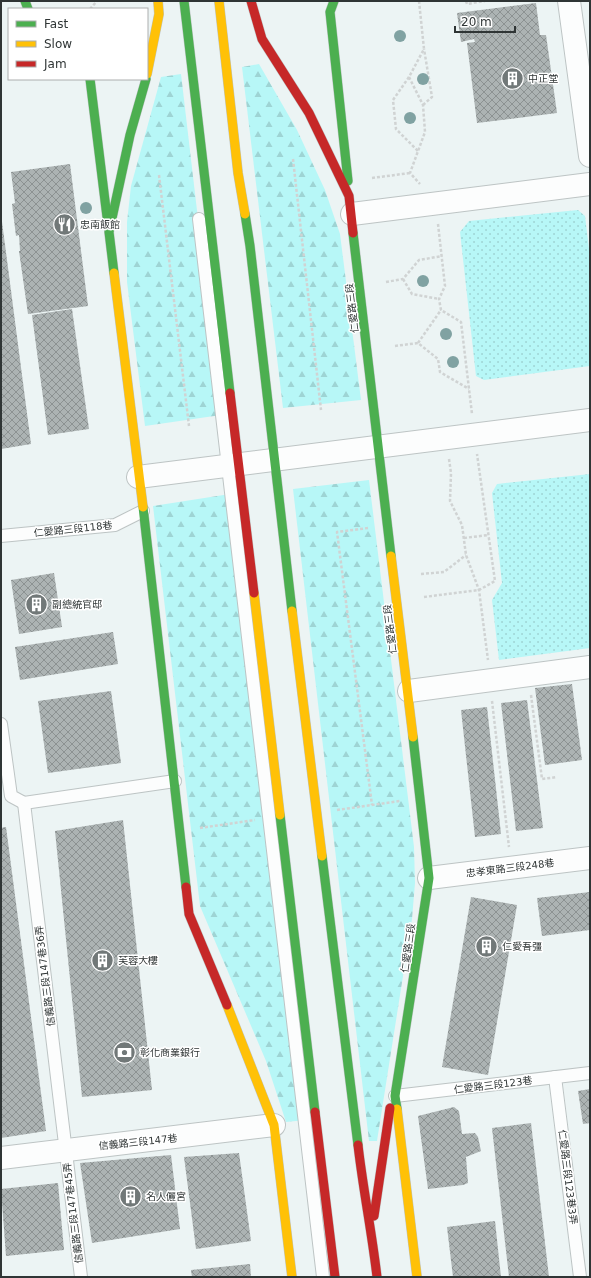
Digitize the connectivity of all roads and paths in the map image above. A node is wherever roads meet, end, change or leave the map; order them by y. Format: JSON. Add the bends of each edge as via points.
{"nodes":[{"id":1,"x":158,"y":1,"type":"edge"},
{"id":2,"x":173,"y":1,"type":"edge"},
{"id":3,"x":184,"y":1,"type":"edge"},
{"id":4,"x":219,"y":1,"type":"edge"},
{"id":5,"x":250,"y":1,"type":"edge"},
{"id":6,"x":334,"y":1,"type":"edge"},
{"id":7,"x":419,"y":1,"type":"edge"},
{"id":8,"x":466,"y":1,"type":"edge"},
{"id":9,"x":485,"y":1,"type":"edge"},
{"id":10,"x":569,"y":1,"type":"edge"},
{"id":11,"x":424,"y":49,"type":"junction"},
{"id":12,"x":148,"y":69,"type":"edge"},
{"id":13,"x":409,"y":78,"type":"junction"},
{"id":14,"x":90,"y":80,"type":"edge"},
{"id":15,"x":146,"y":80,"type":"edge"},
{"id":16,"x":423,"y":105,"type":"junction"},
{"id":17,"x":418,"y":151,"type":"junction"},
{"id":18,"x":590,"y":156,"type":"edge"},
{"id":19,"x":293,"y":159,"type":"dead end"},
{"id":20,"x":410,"y":173,"type":"junction"},
{"id":21,"x":159,"y":175,"type":"dead end"},
{"id":22,"x":372,"y":178,"type":"dead end"},
{"id":23,"x":590,"y":184,"type":"edge"},
{"id":24,"x":436,"y":203,"type":"junction"},
{"id":25,"x":351,"y":205,"type":"junction"},
{"id":26,"x":109,"y":232,"type":"junction"},
{"id":27,"x":442,"y":256,"type":"junction"},
{"id":28,"x":403,"y":280,"type":"junction"},
{"id":29,"x":386,"y":282,"type":"dead end"},
{"id":30,"x":439,"y":299,"type":"junction"},
{"id":31,"x":441,"y":310,"type":"junction"},
{"id":32,"x":418,"y":343,"type":"junction"},
{"id":33,"x":395,"y":346,"type":"dead end"},
{"id":34,"x":469,"y":389,"type":"junction"},
{"id":35,"x":321,"y":410,"type":"dead end"},
{"id":36,"x":590,"y":420,"type":"edge"},
{"id":37,"x":189,"y":426,"type":"dead end"},
{"id":38,"x":475,"y":434,"type":"junction"},
{"id":39,"x":446,"y":438,"type":"junction"},
{"id":40,"x":378,"y":448,"type":"junction"},
{"id":41,"x":273,"y":459,"type":"junction"},
{"id":42,"x":233,"y":464,"type":"junction"},
{"id":43,"x":138,"y":476,"type":"junction"},
{"id":44,"x":143,"y":511,"type":"junction"},
{"id":45,"x":389,"y":526,"type":"junction"},
{"id":46,"x":488,"y":535,"type":"junction"},
{"id":47,"x":1,"y":536,"type":"edge"},
{"id":48,"x":464,"y":538,"type":"junction"},
{"id":49,"x":466,"y":555,"type":"junction"},
{"id":50,"x":421,"y":574,"type":"dead end"},
{"id":51,"x":479,"y":590,"type":"junction"},
{"id":52,"x":424,"y":597,"type":"dead end"},
{"id":53,"x":590,"y":668,"type":"edge"},
{"id":54,"x":528,"y":675,"type":"junction"},
{"id":55,"x":490,"y":680,"type":"junction"},
{"id":56,"x":409,"y":691,"type":"junction"},
{"id":57,"x":1,"y":724,"type":"edge"},
{"id":58,"x":557,"y":776,"type":"dead end"},
{"id":59,"x":175,"y":782,"type":"junction"},
{"id":60,"x":6,"y":797,"type":"edge"},
{"id":61,"x":404,"y":801,"type":"dead end"},
{"id":62,"x":24,"y":803,"type":"junction"},
{"id":63,"x":372,"y":805,"type":"junction"},
{"id":64,"x":334,"y":810,"type":"dead end"},
{"id":65,"x":261,"y":820,"type":"dead end"},
{"id":66,"x":196,"y":828,"type":"dead end"},
{"id":67,"x":509,"y":849,"type":"dead end"},
{"id":68,"x":590,"y":858,"type":"edge"},
{"id":69,"x":429,"y":878,"type":"junction"},
{"id":70,"x":590,"y":1073,"type":"edge"},
{"id":71,"x":555,"y":1077,"type":"junction"},
{"id":72,"x":395,"y":1096,"type":"junction"},
{"id":73,"x":274,"y":1125,"type":"junction"},
{"id":74,"x":66,"y":1150,"type":"junction"},
{"id":75,"x":1,"y":1158,"type":"edge"},
{"id":76,"x":372,"y":1233,"type":"junction"},
{"id":77,"x":81,"y":1277,"type":"edge"},
{"id":78,"x":292,"y":1277,"type":"edge"},
{"id":79,"x":323,"y":1277,"type":"edge"},
{"id":80,"x":335,"y":1277,"type":"edge"},
{"id":81,"x":377,"y":1277,"type":"edge"},
{"id":82,"x":417,"y":1277,"type":"edge"},
{"id":83,"x":580,"y":1277,"type":"edge"}],
"edges":[{"from":1,"to":12,"type":"main road","via":[[159,14]]},
{"from":2,"to":42,"type":"lane"},
{"from":3,"to":42,"type":"main road"},
{"from":4,"to":41,"type":"main road","via":[[238,173],[250,246]]},
{"from":5,"to":25,"type":"main road","name":"仁愛路三段","via":[[262,40],[309,113]]},
{"from":6,"to":25,"type":"main road","via":[[330,12]]},
{"from":7,"to":11,"type":"path"},
{"from":8,"to":9,"type":"path","via":[[466,4]]},
{"from":10,"to":18,"type":"street"},
{"from":11,"to":13,"type":"path"},
{"from":11,"to":16,"type":"path","via":[[432,97]]},
{"from":13,"to":16,"type":"path"},
{"from":13,"to":17,"type":"path","via":[[393,100],[396,129]]},
{"from":14,"to":26,"type":"main road"},
{"from":15,"to":26,"type":"main road","via":[[130,135]]},
{"from":16,"to":17,"type":"path","via":[[425,132]]},
{"from":17,"to":20,"type":"path"},
{"from":19,"to":35,"type":"path"},
{"from":20,"to":22,"type":"path"},
{"from":20,"to":24,"type":"path"},
{"from":21,"to":37,"type":"path"},
{"from":23,"to":24,"type":"street"},
{"from":24,"to":25,"type":"street"},
{"from":24,"to":27,"type":"path"},
{"from":25,"to":40,"type":"main road","name":"仁愛路三段"},
{"from":26,"to":43,"type":"main road"},
{"from":27,"to":28,"type":"path","via":[[419,260]]},
{"from":27,"to":30,"type":"path","via":[[445,286]]},
{"from":28,"to":29,"type":"path"},
{"from":28,"to":30,"type":"path","via":[[412,294]]},
{"from":30,"to":31,"type":"path"},
{"from":31,"to":32,"type":"path"},
{"from":31,"to":34,"type":"path","via":[[461,322]]},
{"from":32,"to":33,"type":"path"},
{"from":32,"to":34,"type":"path","via":[[438,359],[440,372]]},
{"from":34,"to":38,"type":"path"},
{"from":36,"to":38,"type":"street"},
{"from":38,"to":39,"type":"street"},
{"from":38,"to":46,"type":"path"},
{"from":39,"to":40,"type":"street"},
{"from":39,"to":48,"type":"path","via":[[451,473],[450,500],[462,525]]},
{"from":40,"to":41,"type":"street"},
{"from":40,"to":45,"type":"main road","name":"仁愛路三段"},
{"from":41,"to":42,"type":"street"},
{"from":41,"to":76,"type":"main road","via":[[362,1181]]},
{"from":42,"to":43,"type":"street"},
{"from":42,"to":79,"type":"lane"},
{"from":42,"to":80,"type":"main road"},
{"from":43,"to":44,"type":"main road"},
{"from":44,"to":47,"type":"lane","name":"仁愛路三段118巷","via":[[115,525]]},
{"from":44,"to":59,"type":"main road"},
{"from":45,"to":56,"type":"main road","name":"仁愛路三段"},
{"from":45,"to":63,"type":"path","via":[[338,532]]},
{"from":46,"to":48,"type":"path"},
{"from":46,"to":51,"type":"path","via":[[494,581]]},
{"from":48,"to":49,"type":"path"},
{"from":49,"to":50,"type":"path","via":[[444,572]]},
{"from":49,"to":51,"type":"path"},
{"from":51,"to":52,"type":"path"},
{"from":51,"to":55,"type":"path"},
{"from":53,"to":54,"type":"street"},
{"from":54,"to":55,"type":"street"},
{"from":54,"to":58,"type":"path","via":[[542,779]]},
{"from":55,"to":56,"type":"street"},
{"from":55,"to":67,"type":"path"},
{"from":56,"to":69,"type":"main road","name":"仁愛路三段"},
{"from":57,"to":60,"type":"lane"},
{"from":59,"to":62,"type":"lane"},
{"from":59,"to":73,"type":"main road","via":[[189,914],[244,1045]]},
{"from":60,"to":62,"type":"lane"},
{"from":61,"to":63,"type":"path"},
{"from":62,"to":74,"type":"lane","name":"信義路三段147巷36弄"},
{"from":63,"to":64,"type":"path"},
{"from":65,"to":66,"type":"path"},
{"from":68,"to":69,"type":"street","name":"忠孝東路三段248巷"},
{"from":69,"to":72,"type":"main road","name":"仁愛路三段"},
{"from":70,"to":71,"type":"lane","name":"仁愛路三段123巷"},
{"from":71,"to":72,"type":"lane","name":"仁愛路三段123巷"},
{"from":71,"to":83,"type":"lane","name":"仁愛路三段123巷3弄"},
{"from":72,"to":76,"type":"main road","via":[[388,1114]]},
{"from":72,"to":82,"type":"main road","name":"仁愛路三段"},
{"from":73,"to":74,"type":"street","name":"信義路三段147巷"},
{"from":73,"to":78,"type":"main road"},
{"from":74,"to":75,"type":"street","name":"信義路三段147巷"},
{"from":74,"to":77,"type":"lane","name":"信義路三段147巷45弄"},
{"from":76,"to":81,"type":"main road"}]}
